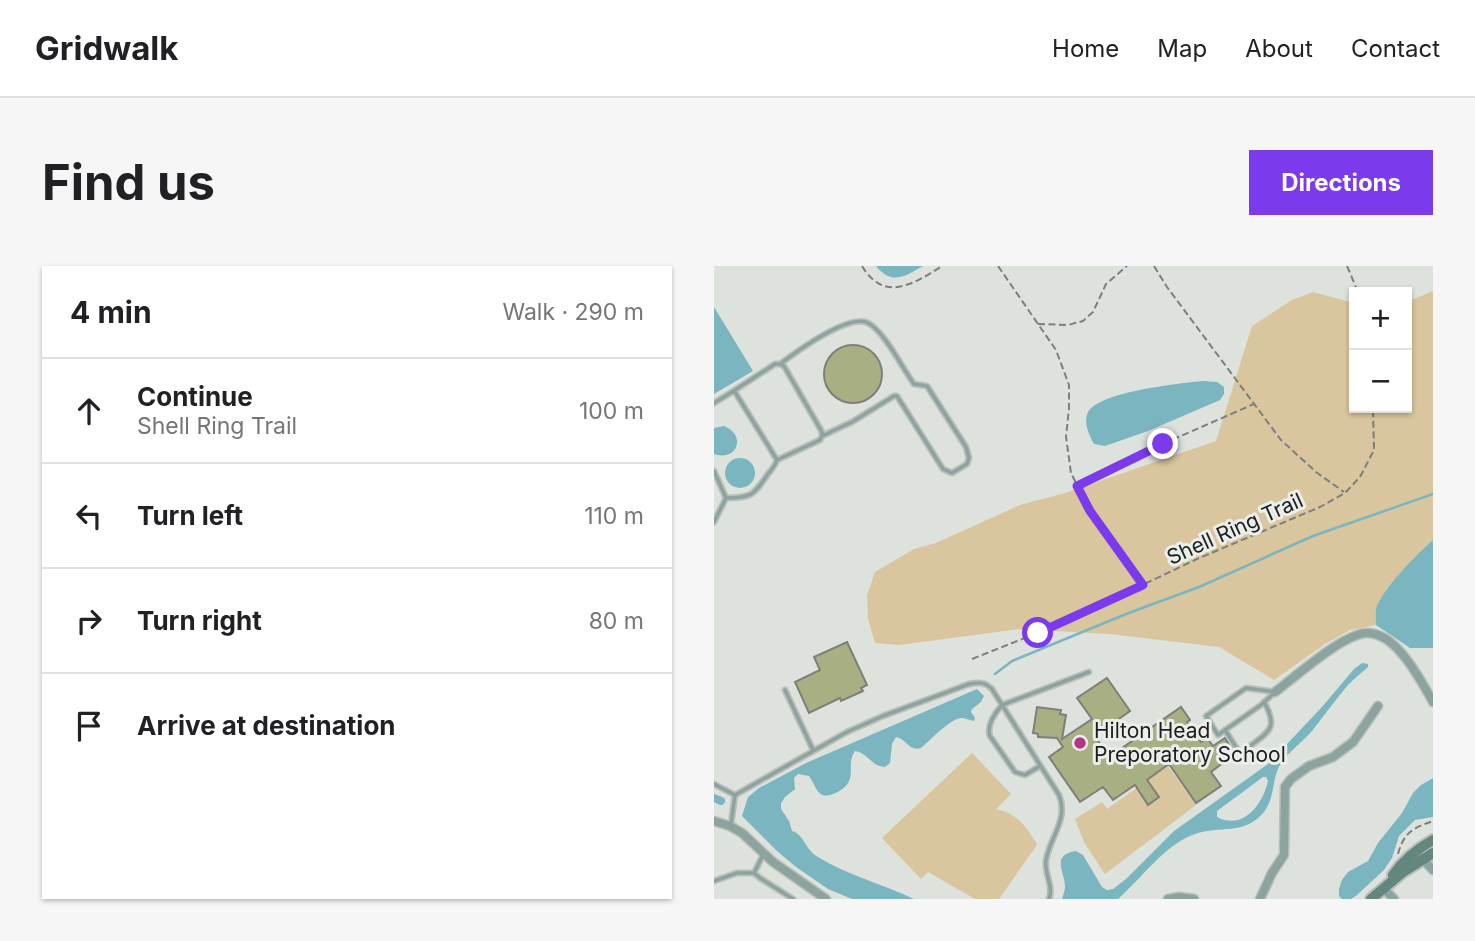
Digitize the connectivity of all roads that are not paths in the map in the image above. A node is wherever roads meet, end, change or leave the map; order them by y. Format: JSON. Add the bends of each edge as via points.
{"nodes":[{"id":1,"x":780,"y":364,"type":"junction"},
{"id":2,"x":732,"y":392,"type":"junction"},
{"id":3,"x":714,"y":403,"type":"edge"},
{"id":4,"x":822,"y":436,"type":"junction"},
{"id":5,"x":777,"y":460,"type":"junction"},
{"id":6,"x":714,"y":471,"type":"edge"},
{"id":7,"x":726,"y":498,"type":"junction"},
{"id":8,"x":714,"y":523,"type":"edge"},
{"id":9,"x":1089,"y":672,"type":"dead end"},
{"id":10,"x":785,"y":690,"type":"dead end"},
{"id":11,"x":1275,"y":692,"type":"junction"},
{"id":12,"x":1264,"y":702,"type":"junction"},
{"id":13,"x":1433,"y":702,"type":"edge"},
{"id":14,"x":1002,"y":705,"type":"junction"},
{"id":15,"x":1378,"y":706,"type":"dead end"},
{"id":16,"x":1225,"y":730,"type":"junction"},
{"id":17,"x":813,"y":750,"type":"junction"},
{"id":18,"x":1040,"y":766,"type":"junction"},
{"id":19,"x":714,"y":784,"type":"edge"},
{"id":20,"x":735,"y":795,"type":"junction"},
{"id":21,"x":714,"y":821,"type":"edge"},
{"id":22,"x":730,"y":826,"type":"junction"},
{"id":23,"x":1433,"y":840,"type":"edge"},
{"id":24,"x":764,"y":853,"type":"junction"},
{"id":25,"x":1433,"y":853,"type":"edge"},
{"id":26,"x":1419,"y":855,"type":"junction"},
{"id":27,"x":1433,"y":870,"type":"edge"},
{"id":28,"x":754,"y":873,"type":"junction"},
{"id":29,"x":714,"y":881,"type":"edge"},
{"id":30,"x":1384,"y":888,"type":"junction"},
{"id":31,"x":1261,"y":898,"type":"edge"},
{"id":32,"x":793,"y":899,"type":"edge"},
{"id":33,"x":826,"y":899,"type":"edge"},
{"id":34,"x":1049,"y":899,"type":"edge"},
{"id":35,"x":1168,"y":899,"type":"edge"},
{"id":36,"x":1194,"y":899,"type":"edge"},
{"id":37,"x":1371,"y":899,"type":"edge"},
{"id":38,"x":1394,"y":899,"type":"edge"}],
"edges":[{"from":1,"to":2,"type":"lane"},
{"from":1,"to":4,"type":"lane"},
{"from":1,"to":4,"type":"lane","via":[[846,324],[867,322],[914,384],[927,386],[969,458],[952,472],[943,469],[897,396]]},
{"from":2,"to":3,"type":"lane"},
{"from":2,"to":5,"type":"lane"},
{"from":4,"to":5,"type":"lane"},
{"from":5,"to":7,"type":"lane","via":[[755,492]]},
{"from":6,"to":7,"type":"lane"},
{"from":7,"to":8,"type":"lane"},
{"from":9,"to":14,"type":"lane"},
{"from":10,"to":17,"type":"lane"},
{"from":11,"to":12,"type":"lane"},
{"from":11,"to":13,"type":"street","via":[[1320,657],[1364,633],[1375,634],[1404,656]]},
{"from":11,"to":16,"type":"lane","via":[[1246,688],[1206,716],[1218,735]]},
{"from":12,"to":16,"type":"lane"},
{"from":12,"to":16,"type":"lane","via":[[1272,724],[1244,751],[1239,752]]},
{"from":14,"to":17,"type":"lane","via":[[988,685],[969,684],[883,716]]},
{"from":14,"to":18,"type":"lane"},
{"from":14,"to":18,"type":"lane","via":[[989,725],[990,736],[1016,772],[1025,775]]},
{"from":15,"to":31,"type":"street","via":[[1353,741],[1285,787],[1284,855]]},
{"from":17,"to":20,"type":"lane"},
{"from":18,"to":34,"type":"lane","via":[[1063,804],[1060,826],[1046,859]]},
{"from":19,"to":20,"type":"lane"},
{"from":20,"to":22,"type":"lane"},
{"from":21,"to":22,"type":"street"},
{"from":22,"to":24,"type":"street"},
{"from":23,"to":26,"type":"street"},
{"from":24,"to":28,"type":"lane"},
{"from":24,"to":33,"type":"street"},
{"from":25,"to":26,"type":"street"},
{"from":26,"to":27,"type":"street"},
{"from":26,"to":30,"type":"street"},
{"from":28,"to":29,"type":"lane"},
{"from":28,"to":32,"type":"lane"},
{"from":30,"to":37,"type":"street"},
{"from":30,"to":38,"type":"street"},
{"from":35,"to":36,"type":"street"}]}
